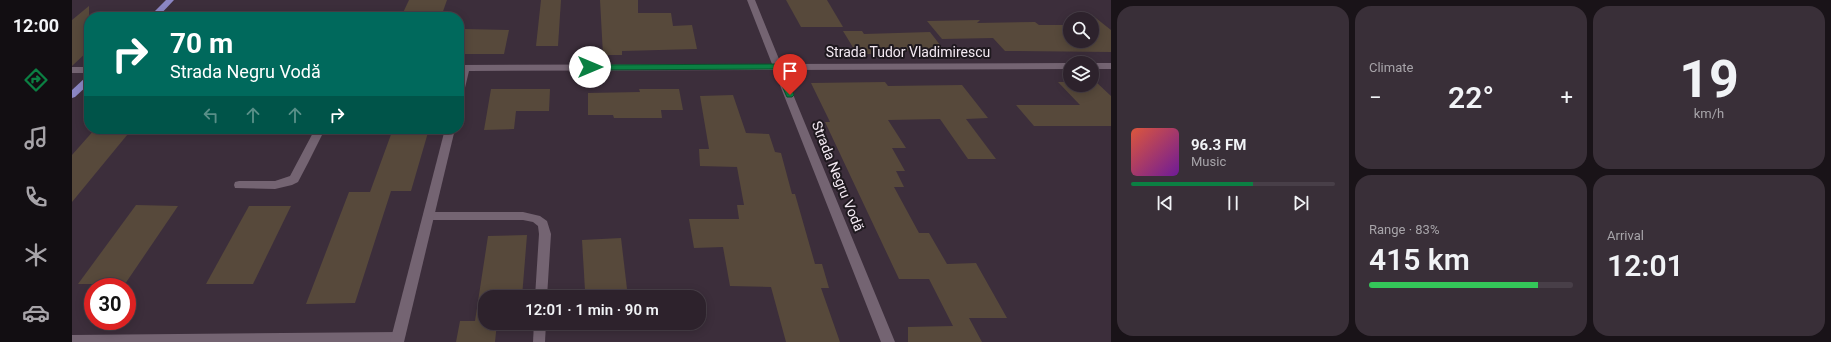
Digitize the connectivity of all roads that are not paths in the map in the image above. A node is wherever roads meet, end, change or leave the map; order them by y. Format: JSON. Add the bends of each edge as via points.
{"nodes":[{"id":1,"x":170,"y":0,"type":"edge"},
{"id":2,"x":751,"y":0,"type":"edge"},
{"id":3,"x":158,"y":12,"type":"edge"},
{"id":4,"x":778,"y":66,"type":"junction"},
{"id":5,"x":1063,"y":66,"type":"edge"},
{"id":6,"x":1099,"y":66,"type":"edge"},
{"id":7,"x":1111,"y":66,"type":"edge"},
{"id":8,"x":464,"y":68,"type":"edge"},
{"id":9,"x":72,"y":70,"type":"edge"},
{"id":10,"x":84,"y":70,"type":"edge"},
{"id":11,"x":84,"y":84,"type":"edge"},
{"id":12,"x":72,"y":95,"type":"edge"},
{"id":13,"x":317,"y":134,"type":"edge"},
{"id":14,"x":449,"y":134,"type":"edge"},
{"id":15,"x":239,"y":185,"type":"dead end"},
{"id":16,"x":428,"y":216,"type":"junction"},
{"id":17,"x":541,"y":290,"type":"edge"},
{"id":18,"x":540,"y":330,"type":"edge"},
{"id":19,"x":397,"y":340,"type":"edge"},
{"id":20,"x":72,"y":341,"type":"edge"},
{"id":21,"x":279,"y":341,"type":"edge"},
{"id":22,"x":539,"y":342,"type":"edge"},
{"id":23,"x":888,"y":342,"type":"edge"}],
"edges":[{"from":1,"to":3,"type":"main road"},
{"from":2,"to":4,"type":"street","name":"Strada Negru Vodă"},
{"from":4,"to":5,"type":"street","name":"Strada Tudor Vladimirescu"},
{"from":4,"to":8,"type":"street","name":"Strada Tudor Vladimirescu"},
{"from":4,"to":23,"type":"street","name":"Strada Negru Vodă"},
{"from":6,"to":7,"type":"street"},
{"from":9,"to":10,"type":"street"},
{"from":11,"to":12,"type":"main road"},
{"from":13,"to":15,"type":"lane","via":[[295,178],[275,184]]},
{"from":14,"to":16,"type":"street"},
{"from":16,"to":17,"type":"lane","via":[[523,216],[536,219],[543,224],[545,234]]},
{"from":16,"to":19,"type":"street"},
{"from":18,"to":22,"type":"lane"},
{"from":19,"to":21,"type":"lane"},
{"from":20,"to":21,"type":"lane"}]}
